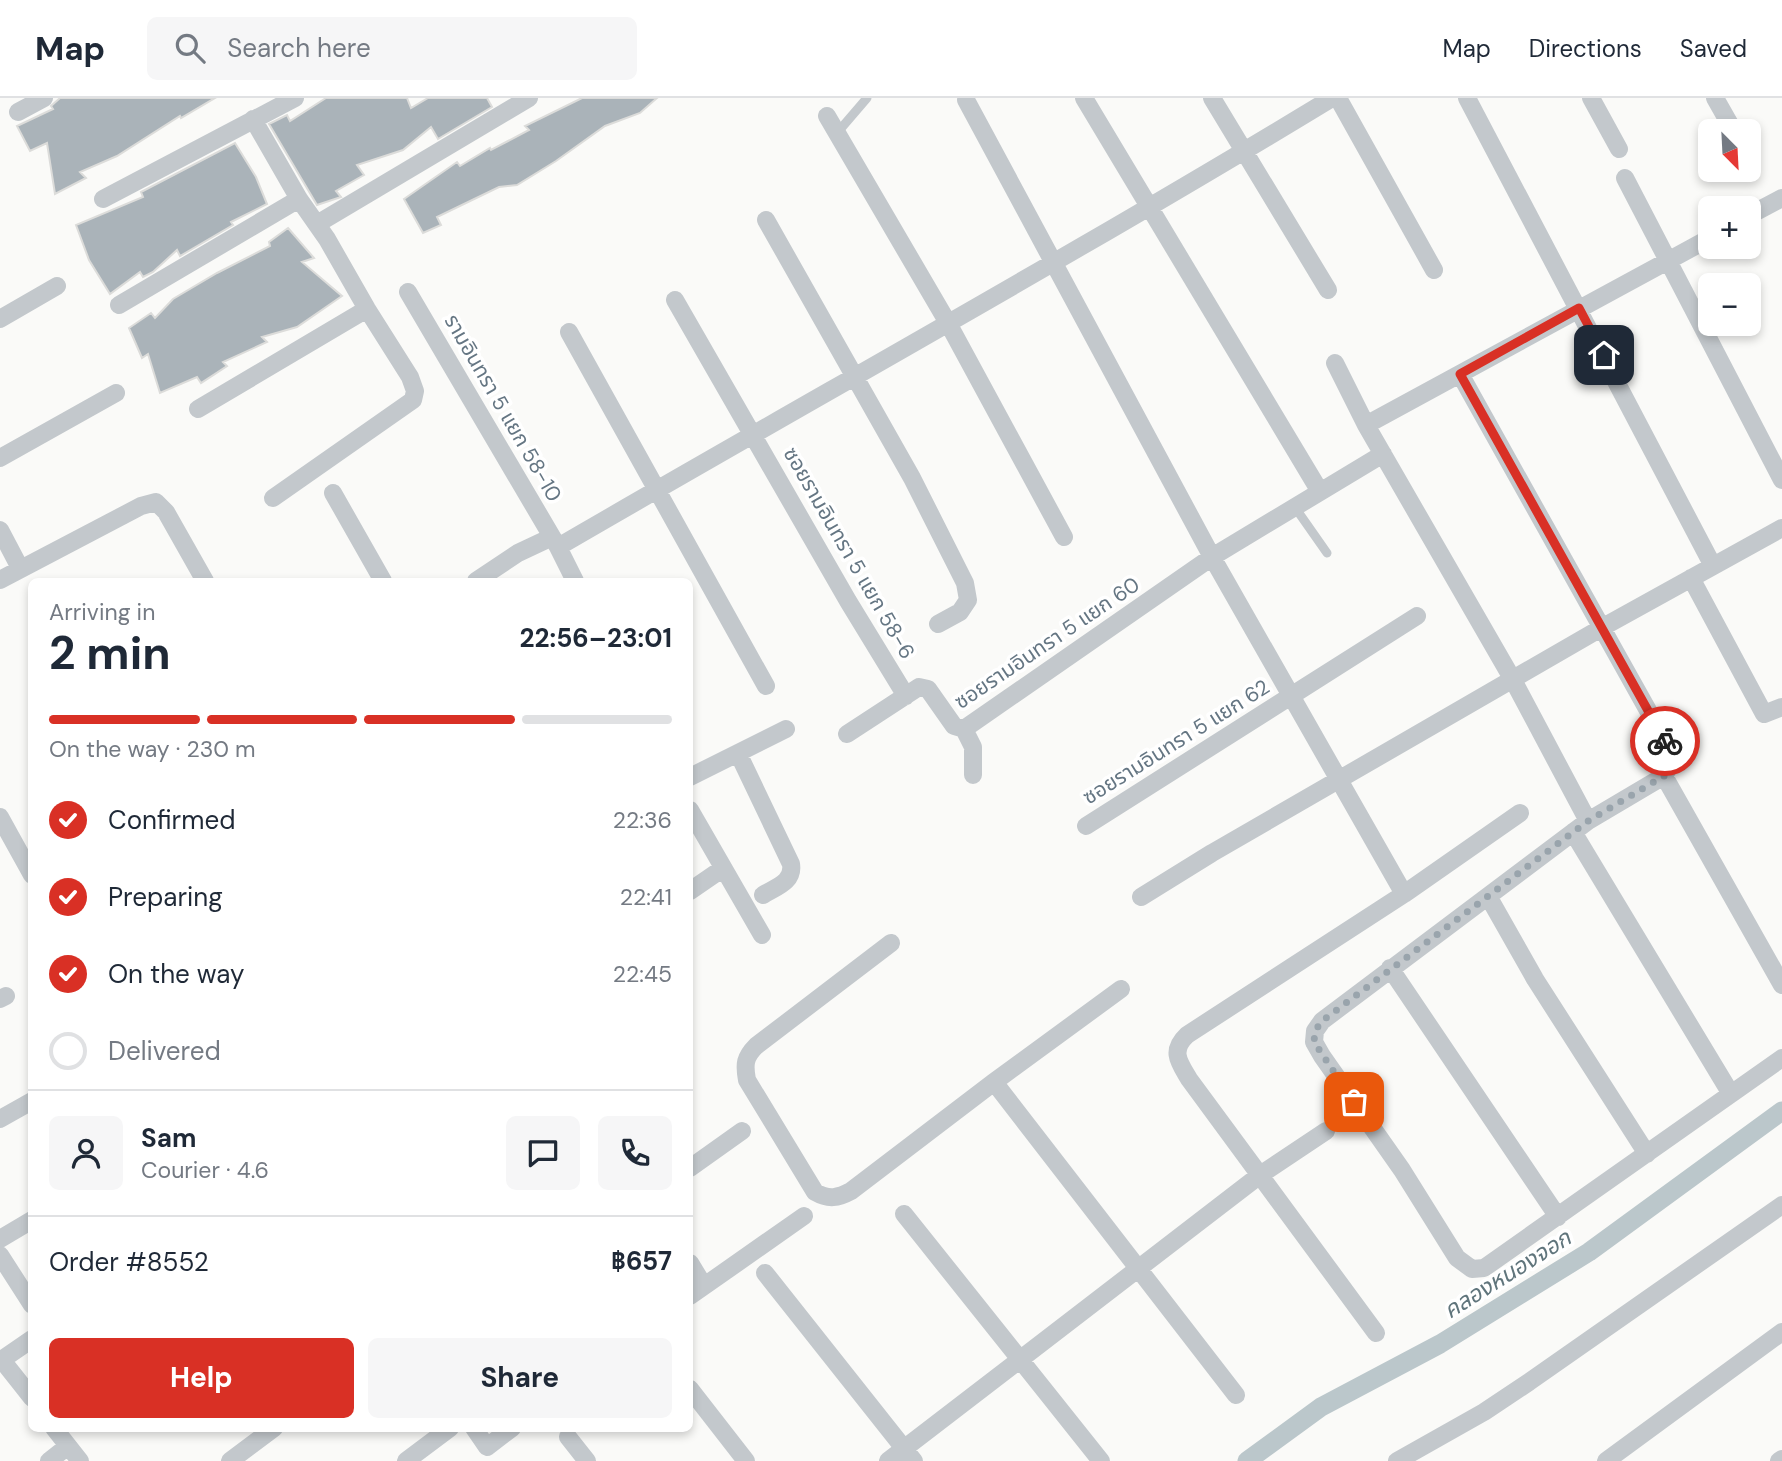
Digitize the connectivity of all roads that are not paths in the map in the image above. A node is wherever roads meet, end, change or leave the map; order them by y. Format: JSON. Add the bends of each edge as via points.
{"nodes":[{"id":1,"x":44,"y":98,"type":"edge"},
{"id":2,"x":295,"y":98,"type":"edge"},
{"id":3,"x":529,"y":98,"type":"edge"},
{"id":4,"x":867,"y":98,"type":"edge"},
{"id":5,"x":1084,"y":98,"type":"edge"},
{"id":6,"x":1212,"y":98,"type":"edge"},
{"id":7,"x":1332,"y":98,"type":"edge"},
{"id":8,"x":1338,"y":98,"type":"edge"},
{"id":9,"x":1467,"y":98,"type":"edge"},
{"id":10,"x":1591,"y":98,"type":"edge"},
{"id":11,"x":1715,"y":98,"type":"edge"},
{"id":12,"x":966,"y":100,"type":"edge"},
{"id":13,"x":19,"y":112,"type":"dead end"},
{"id":14,"x":827,"y":116,"type":"dead end"},
{"id":15,"x":253,"y":119,"type":"junction"},
{"id":16,"x":1727,"y":119,"type":"edge"},
{"id":17,"x":837,"y":134,"type":"junction"},
{"id":18,"x":1619,"y":149,"type":"dead end"},
{"id":19,"x":1244,"y":152,"type":"junction"},
{"id":20,"x":1625,"y":177,"type":"dead end"},
{"id":21,"x":1782,"y":198,"type":"edge"},
{"id":22,"x":103,"y":199,"type":"dead end"},
{"id":23,"x":299,"y":199,"type":"junction"},
{"id":24,"x":1151,"y":207,"type":"junction"},
{"id":25,"x":1761,"y":209,"type":"edge"},
{"id":26,"x":766,"y":220,"type":"dead end"},
{"id":27,"x":317,"y":224,"type":"junction"},
{"id":28,"x":1698,"y":244,"type":"edge"},
{"id":29,"x":1669,"y":260,"type":"junction"},
{"id":30,"x":1055,"y":263,"type":"junction"},
{"id":31,"x":1434,"y":270,"type":"dead end"},
{"id":32,"x":57,"y":286,"type":"dead end"},
{"id":33,"x":1328,"y":290,"type":"dead end"},
{"id":34,"x":408,"y":292,"type":"dead end"},
{"id":35,"x":675,"y":300,"type":"dead end"},
{"id":36,"x":119,"y":305,"type":"dead end"},
{"id":37,"x":1579,"y":308,"type":"junction"},
{"id":38,"x":367,"y":309,"type":"junction"},
{"id":39,"x":0,"y":319,"type":"edge"},
{"id":40,"x":948,"y":323,"type":"junction"},
{"id":41,"x":569,"y":332,"type":"dead end"},
{"id":42,"x":1335,"y":363,"type":"dead end"},
{"id":43,"x":1460,"y":374,"type":"junction"},
{"id":44,"x":852,"y":376,"type":"junction"},
{"id":45,"x":116,"y":393,"type":"dead end"},
{"id":46,"x":198,"y":409,"type":"dead end"},
{"id":47,"x":1366,"y":425,"type":"junction"},
{"id":48,"x":753,"y":434,"type":"junction"},
{"id":49,"x":1383,"y":454,"type":"junction"},
{"id":50,"x":0,"y":458,"type":"edge"},
{"id":51,"x":1782,"y":480,"type":"edge"},
{"id":52,"x":658,"y":489,"type":"junction"},
{"id":53,"x":1319,"y":490,"type":"junction"},
{"id":54,"x":333,"y":493,"type":"dead end"},
{"id":55,"x":273,"y":498,"type":"dead end"},
{"id":56,"x":1294,"y":506,"type":"junction"},
{"id":57,"x":1782,"y":528,"type":"edge"},
{"id":58,"x":0,"y":530,"type":"edge"},
{"id":59,"x":1064,"y":537,"type":"dead end"},
{"id":60,"x":555,"y":542,"type":"junction"},
{"id":61,"x":1327,"y":553,"type":"dead end"},
{"id":62,"x":1212,"y":557,"type":"junction"},
{"id":63,"x":1713,"y":566,"type":"junction"},
{"id":64,"x":20,"y":568,"type":"junction"},
{"id":65,"x":203,"y":578,"type":"edge"},
{"id":66,"x":381,"y":578,"type":"edge"},
{"id":67,"x":480,"y":578,"type":"edge"},
{"id":68,"x":573,"y":578,"type":"edge"},
{"id":69,"x":1691,"y":578,"type":"junction"},
{"id":70,"x":0,"y":580,"type":"edge"},
{"id":71,"x":1417,"y":616,"type":"dead end"},
{"id":72,"x":938,"y":624,"type":"dead end"},
{"id":73,"x":1603,"y":628,"type":"junction"},
{"id":74,"x":1513,"y":680,"type":"junction"},
{"id":75,"x":766,"y":686,"type":"dead end"},
{"id":76,"x":906,"y":696,"type":"junction"},
{"id":77,"x":1290,"y":696,"type":"junction"},
{"id":78,"x":1782,"y":707,"type":"edge"},
{"id":79,"x":786,"y":729,"type":"dead end"},
{"id":80,"x":964,"y":729,"type":"junction"},
{"id":81,"x":847,"y":734,"type":"dead end"},
{"id":82,"x":738,"y":753,"type":"junction"},
{"id":83,"x":973,"y":775,"type":"dead end"},
{"id":84,"x":693,"y":776,"type":"edge"},
{"id":85,"x":1664,"y":776,"type":"junction"},
{"id":86,"x":1339,"y":781,"type":"junction"},
{"id":87,"x":1520,"y":813,"type":"dead end"},
{"id":88,"x":693,"y":816,"type":"edge"},
{"id":89,"x":0,"y":817,"type":"edge"},
{"id":90,"x":1086,"y":826,"type":"dead end"},
{"id":91,"x":1581,"y":826,"type":"junction"},
{"id":92,"x":28,"y":868,"type":"edge"},
{"id":93,"x":722,"y":869,"type":"junction"},
{"id":94,"x":693,"y":889,"type":"edge"},
{"id":95,"x":1404,"y":894,"type":"junction"},
{"id":96,"x":763,"y":895,"type":"dead end"},
{"id":97,"x":1488,"y":896,"type":"junction"},
{"id":98,"x":1142,"y":897,"type":"dead end"},
{"id":99,"x":762,"y":935,"type":"dead end"},
{"id":100,"x":891,"y":943,"type":"dead end"},
{"id":101,"x":1390,"y":968,"type":"junction"},
{"id":102,"x":1782,"y":985,"type":"edge"},
{"id":103,"x":1121,"y":989,"type":"dead end"},
{"id":104,"x":1782,"y":1058,"type":"edge"},
{"id":105,"x":994,"y":1082,"type":"junction"},
{"id":106,"x":1731,"y":1094,"type":"junction"},
{"id":107,"x":28,"y":1103,"type":"edge"},
{"id":108,"x":0,"y":1119,"type":"edge"},
{"id":109,"x":1326,"y":1130,"type":"dead end"},
{"id":110,"x":742,"y":1131,"type":"dead end"},
{"id":111,"x":1647,"y":1154,"type":"junction"},
{"id":112,"x":693,"y":1166,"type":"edge"},
{"id":113,"x":1260,"y":1175,"type":"junction"},
{"id":114,"x":1782,"y":1205,"type":"edge"},
{"id":115,"x":904,"y":1214,"type":"dead end"},
{"id":116,"x":804,"y":1216,"type":"dead end"},
{"id":117,"x":1558,"y":1217,"type":"junction"},
{"id":118,"x":28,"y":1222,"type":"edge"},
{"id":119,"x":0,"y":1239,"type":"edge"},
{"id":120,"x":0,"y":1255,"type":"edge"},
{"id":121,"x":1140,"y":1268,"type":"junction"},
{"id":122,"x":765,"y":1273,"type":"dead end"},
{"id":123,"x":697,"y":1291,"type":"edge"},
{"id":124,"x":28,"y":1299,"type":"edge"},
{"id":125,"x":1782,"y":1332,"type":"edge"},
{"id":126,"x":1376,"y":1333,"type":"dead end"},
{"id":127,"x":28,"y":1342,"type":"edge"},
{"id":128,"x":1022,"y":1360,"type":"junction"},
{"id":129,"x":1,"y":1361,"type":"edge"},
{"id":130,"x":28,"y":1393,"type":"edge"},
{"id":131,"x":693,"y":1393,"type":"edge"},
{"id":132,"x":1236,"y":1395,"type":"dead end"},
{"id":133,"x":57,"y":1432,"type":"edge"},
{"id":134,"x":269,"y":1432,"type":"edge"},
{"id":135,"x":445,"y":1432,"type":"edge"},
{"id":136,"x":477,"y":1432,"type":"edge"},
{"id":137,"x":507,"y":1432,"type":"edge"},
{"id":138,"x":568,"y":1437,"type":"dead end"},
{"id":139,"x":68,"y":1446,"type":"junction"},
{"id":140,"x":909,"y":1455,"type":"edge"},
{"id":141,"x":49,"y":1461,"type":"edge"},
{"id":142,"x":80,"y":1461,"type":"edge"},
{"id":143,"x":230,"y":1461,"type":"edge"},
{"id":144,"x":406,"y":1461,"type":"edge"},
{"id":145,"x":587,"y":1461,"type":"edge"},
{"id":146,"x":746,"y":1461,"type":"edge"},
{"id":147,"x":888,"y":1461,"type":"edge"},
{"id":148,"x":1101,"y":1461,"type":"edge"},
{"id":149,"x":1396,"y":1461,"type":"edge"},
{"id":150,"x":1606,"y":1461,"type":"edge"}],
"edges":[{"from":1,"to":13,"type":"street"},
{"from":2,"to":15,"type":"street"},
{"from":3,"to":27,"type":"street"},
{"from":4,"to":17,"type":"lane"},
{"from":5,"to":24,"type":"street"},
{"from":6,"to":19,"type":"street"},
{"from":7,"to":19,"type":"street"},
{"from":8,"to":31,"type":"street"},
{"from":9,"to":37,"type":"street"},
{"from":10,"to":18,"type":"street"},
{"from":11,"to":16,"type":"street"},
{"from":12,"to":30,"type":"street"},
{"from":14,"to":17,"type":"street"},
{"from":15,"to":22,"type":"street"},
{"from":15,"to":23,"type":"street"},
{"from":17,"to":40,"type":"street"},
{"from":19,"to":24,"type":"street"},
{"from":19,"to":33,"type":"street"},
{"from":20,"to":29,"type":"street"},
{"from":21,"to":25,"type":"street"},
{"from":23,"to":27,"type":"street"},
{"from":23,"to":36,"type":"street"},
{"from":24,"to":30,"type":"street"},
{"from":24,"to":53,"type":"street"},
{"from":26,"to":44,"type":"street"},
{"from":27,"to":38,"type":"street"},
{"from":28,"to":29,"type":"street"},
{"from":29,"to":37,"type":"street"},
{"from":29,"to":51,"type":"street"},
{"from":30,"to":40,"type":"street"},
{"from":30,"to":62,"type":"street"},
{"from":32,"to":39,"type":"street"},
{"from":34,"to":60,"type":"street","name":"รามอินทรา 5 แยก 58-10"},
{"from":35,"to":48,"type":"street","name":"ซอยรามอินทรา 5 แยก 58-6"},
{"from":37,"to":43,"type":"street"},
{"from":37,"to":63,"type":"street"},
{"from":38,"to":46,"type":"street"},
{"from":38,"to":55,"type":"street","via":[[410,377],[413,400]]},
{"from":40,"to":44,"type":"street"},
{"from":40,"to":59,"type":"street"},
{"from":41,"to":52,"type":"street"},
{"from":42,"to":47,"type":"street"},
{"from":43,"to":47,"type":"street"},
{"from":43,"to":73,"type":"street"},
{"from":44,"to":48,"type":"street"},
{"from":44,"to":72,"type":"street","via":[[912,478],[965,583],[968,600],[960,612]]},
{"from":45,"to":50,"type":"street"},
{"from":47,"to":49,"type":"street"},
{"from":48,"to":52,"type":"street"},
{"from":48,"to":76,"type":"street","name":"ซอยรามอินทรา 5 แยก 58-6"},
{"from":49,"to":53,"type":"street","name":"ซอยรามอินทรา 5 แยก 60"},
{"from":49,"to":74,"type":"street"},
{"from":52,"to":60,"type":"street"},
{"from":52,"to":75,"type":"street"},
{"from":53,"to":56,"type":"street","name":"ซอยรามอินทรา 5 แยก 60"},
{"from":54,"to":66,"type":"street"},
{"from":56,"to":61,"type":"lane"},
{"from":56,"to":62,"type":"street","name":"ซอยรามอินทรา 5 แยก 60"},
{"from":57,"to":63,"type":"street"},
{"from":58,"to":64,"type":"street"},
{"from":60,"to":67,"type":"street","via":[[518,553]]},
{"from":60,"to":68,"type":"street","name":"รามอินทรา 5 แยก 58-10"},
{"from":62,"to":77,"type":"street"},
{"from":62,"to":80,"type":"street","name":"ซอยรามอินทรา 5 แยก 60"},
{"from":63,"to":69,"type":"street"},
{"from":64,"to":65,"type":"street","via":[[156,502]]},
{"from":64,"to":70,"type":"street"},
{"from":69,"to":73,"type":"street"},
{"from":69,"to":78,"type":"street","via":[[1764,714]]},
{"from":71,"to":77,"type":"street","name":"ซอยรามอินทรา 5 แยก 62"},
{"from":73,"to":74,"type":"street"},
{"from":73,"to":85,"type":"street","via":[[1669,748],[1672,762]]},
{"from":74,"to":86,"type":"street"},
{"from":74,"to":91,"type":"street"},
{"from":76,"to":80,"type":"street","name":"ซอยรามอินทรา 5 แยก 60","via":[[919,687],[928,688],[954,726]]},
{"from":76,"to":81,"type":"street"},
{"from":77,"to":86,"type":"street"},
{"from":77,"to":90,"type":"street","name":"ซอยรามอินทรา 5 แยก 62"},
{"from":79,"to":82,"type":"street"},
{"from":80,"to":83,"type":"street","via":[[973,747]]},
{"from":82,"to":84,"type":"street"},
{"from":82,"to":96,"type":"street","via":[[792,864],[788,880]]},
{"from":85,"to":91,"type":"street"},
{"from":85,"to":102,"type":"street"},
{"from":86,"to":95,"type":"street"},
{"from":86,"to":98,"type":"street"},
{"from":87,"to":95,"type":"street"},
{"from":88,"to":93,"type":"street"},
{"from":89,"to":92,"type":"street"},
{"from":91,"to":97,"type":"street"},
{"from":91,"to":106,"type":"street"},
{"from":93,"to":94,"type":"street"},
{"from":93,"to":99,"type":"street"},
{"from":95,"to":113,"type":"street","via":[[1179,1042],[1179,1061],[1189,1079]]},
{"from":97,"to":101,"type":"street"},
{"from":97,"to":111,"type":"street"},
{"from":100,"to":105,"type":"street","via":[[746,1056],[747,1080],[816,1192],[834,1198],[851,1191]]},
{"from":101,"to":117,"type":"street"},
{"from":101,"to":117,"type":"street","via":[[1322,1021],[1314,1042],[1457,1258],[1472,1269],[1484,1268]]},
{"from":103,"to":105,"type":"street"},
{"from":104,"to":106,"type":"street"},
{"from":105,"to":121,"type":"street"},
{"from":106,"to":111,"type":"street"},
{"from":107,"to":108,"type":"street"},
{"from":109,"to":113,"type":"street"},
{"from":110,"to":112,"type":"street"},
{"from":111,"to":117,"type":"street"},
{"from":113,"to":121,"type":"street"},
{"from":113,"to":126,"type":"street"},
{"from":114,"to":149,"type":"street","via":[[1506,1397]]},
{"from":115,"to":128,"type":"street"},
{"from":116,"to":123,"type":"street"},
{"from":118,"to":119,"type":"street"},
{"from":120,"to":124,"type":"street"},
{"from":121,"to":128,"type":"street"},
{"from":121,"to":132,"type":"street"},
{"from":122,"to":140,"type":"street"},
{"from":125,"to":150,"type":"street"},
{"from":127,"to":129,"type":"street"},
{"from":128,"to":140,"type":"street"},
{"from":128,"to":148,"type":"street"},
{"from":129,"to":130,"type":"street"},
{"from":131,"to":146,"type":"street"},
{"from":133,"to":139,"type":"street"},
{"from":134,"to":143,"type":"street"},
{"from":135,"to":144,"type":"street"},
{"from":136,"to":137,"type":"street","via":[[487,1447]]},
{"from":138,"to":145,"type":"street"},
{"from":139,"to":141,"type":"street"},
{"from":139,"to":142,"type":"street"},
{"from":140,"to":147,"type":"street"}]}
